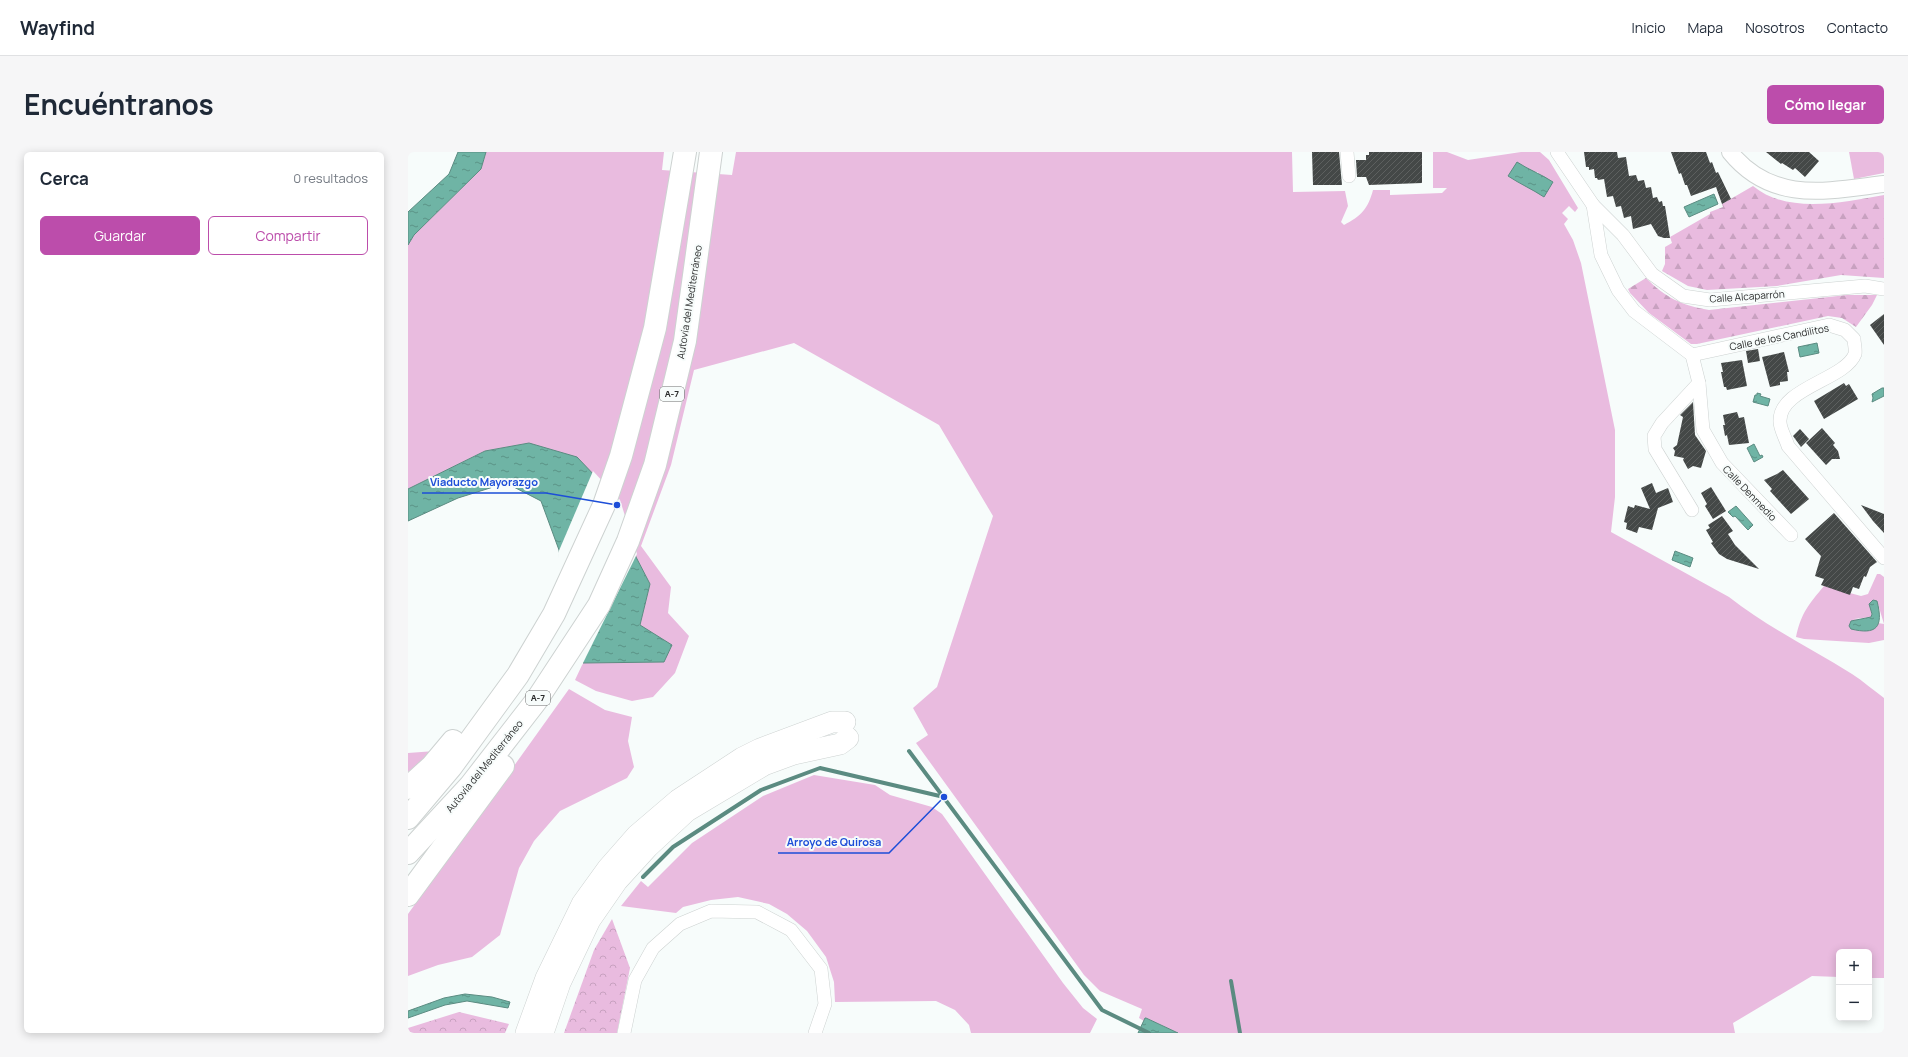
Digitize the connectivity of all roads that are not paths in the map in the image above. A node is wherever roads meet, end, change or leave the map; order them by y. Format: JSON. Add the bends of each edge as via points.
{"nodes":[{"id":1,"x":711,"y":152,"type":"edge"},
{"id":2,"x":1347,"y":152,"type":"edge"},
{"id":3,"x":1557,"y":152,"type":"edge"},
{"id":4,"x":1730,"y":152,"type":"edge"},
{"id":5,"x":684,"y":162,"type":"edge"},
{"id":6,"x":1349,"y":176,"type":"dead end"},
{"id":7,"x":1884,"y":184,"type":"edge"},
{"id":8,"x":1592,"y":205,"type":"junction"},
{"id":9,"x":1884,"y":289,"type":"edge"},
{"id":10,"x":1692,"y":355,"type":"junction"},
{"id":11,"x":1699,"y":384,"type":"junction"},
{"id":12,"x":1692,"y":510,"type":"dead end"},
{"id":13,"x":1791,"y":535,"type":"dead end"},
{"id":14,"x":1884,"y":558,"type":"edge"},
{"id":15,"x":446,"y":762,"type":"junction"},
{"id":16,"x":408,"y":788,"type":"edge"},
{"id":17,"x":476,"y":792,"type":"junction"},
{"id":18,"x":408,"y":818,"type":"edge"},
{"id":19,"x":408,"y":853,"type":"edge"},
{"id":20,"x":408,"y":895,"type":"edge"},
{"id":21,"x":526,"y":1033,"type":"edge"},
{"id":22,"x":542,"y":1033,"type":"edge"},
{"id":23,"x":624,"y":1033,"type":"edge"},
{"id":24,"x":815,"y":1033,"type":"edge"}],
"edges":[{"from":1,"to":17,"type":"highway","name":"Autovía del Mediterráneo","number":"A-7","via":[[685,341],[655,465],[628,541],[598,605]]},
{"from":2,"to":6,"type":"street"},
{"from":3,"to":8,"type":"street","name":"Calle Alcaparrón"},
{"from":4,"to":7,"type":"street","via":[[1757,177],[1787,189],[1824,192]]},
{"from":5,"to":15,"type":"highway","via":[[655,328],[632,417],[591,501],[567,559],[523,639]]},
{"from":8,"to":9,"type":"street","name":"Calle Alcaparrón","via":[[1623,235],[1652,274],[1683,296],[1710,300],[1864,286]]},
{"from":8,"to":10,"type":"street","via":[[1601,255],[1618,290],[1634,311]]},
{"from":10,"to":11,"type":"street","name":"Calle Denmedio"},
{"from":10,"to":14,"type":"street","name":"Calle de los Candilitos","via":[[1829,325],[1845,330],[1854,339],[1855,354],[1848,364],[1793,398],[1783,410],[1780,422],[1788,446]]},
{"from":11,"to":12,"type":"street","via":[[1662,423],[1654,436],[1655,449]]},
{"from":11,"to":13,"type":"street","name":"Calle Denmedio","via":[[1703,430],[1722,463]]},
{"from":15,"to":16,"type":"highway"},
{"from":15,"to":18,"type":"highway"},
{"from":17,"to":19,"type":"highway","name":"Autovía del Mediterráneo","number":"A-7"},
{"from":17,"to":20,"type":"highway"},
{"from":21,"to":22,"type":"main road","via":[[546,978],[582,904],[636,835],[678,800],[742,758],[832,722],[846,730],[840,744],[794,754],[764,765],[687,811],[648,847],[617,881],[590,920],[560,983]]},
{"from":23,"to":24,"type":"street","via":[[635,980],[653,948],[680,924],[711,911],[756,912],[792,930],[821,969],[826,1004]]}]}
